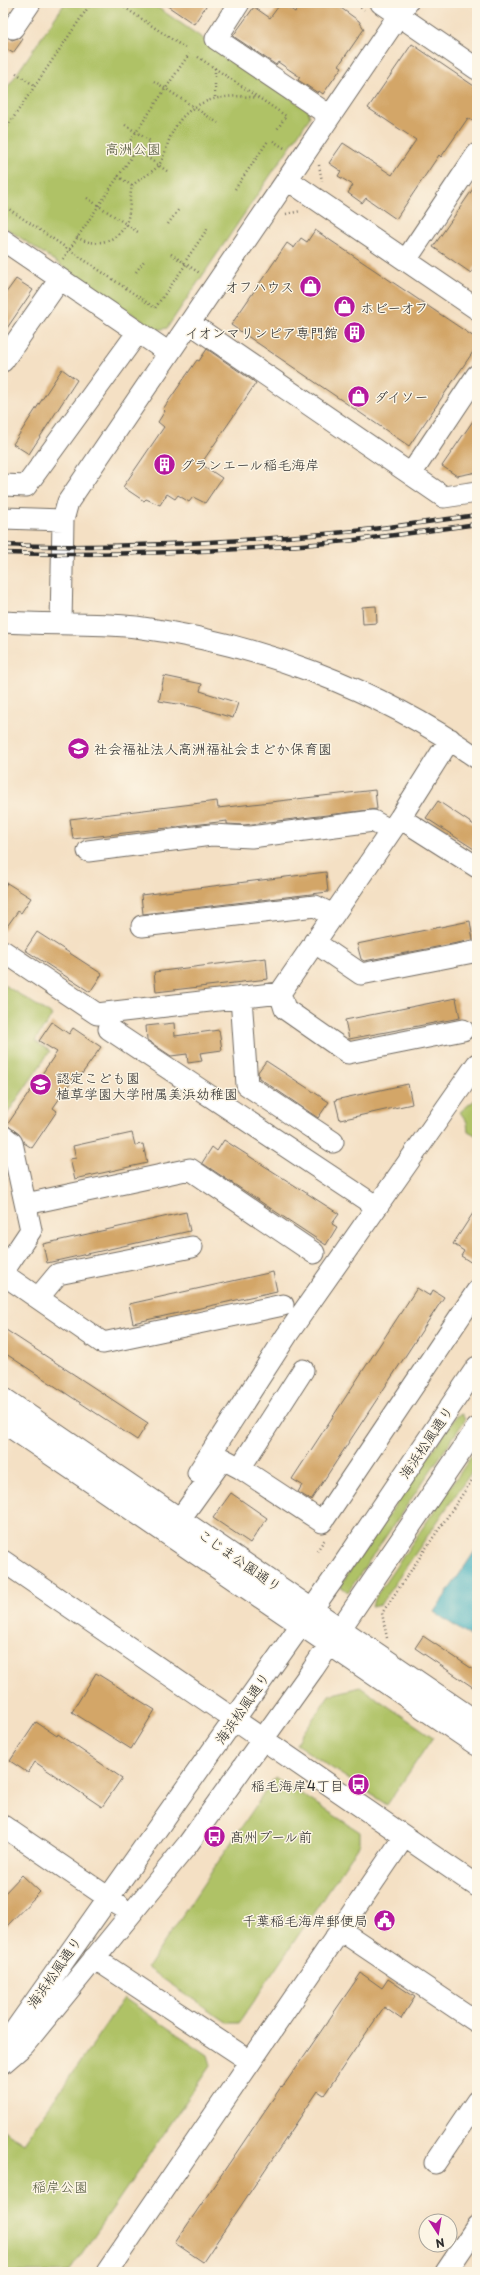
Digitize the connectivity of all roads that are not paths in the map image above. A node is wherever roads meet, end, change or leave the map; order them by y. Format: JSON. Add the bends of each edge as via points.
{"nodes":[{"id":1,"x":30,"y":3,"type":"edge"},
{"id":2,"x":239,"y":3,"type":"edge"},
{"id":3,"x":381,"y":3,"type":"edge"},
{"id":4,"x":403,"y":9,"type":"edge"},
{"id":5,"x":13,"y":28,"type":"dead end"},
{"id":6,"x":477,"y":69,"type":"edge"},
{"id":7,"x":330,"y":116,"type":"junction"},
{"id":8,"x":477,"y":154,"type":"edge"},
{"id":9,"x":288,"y":180,"type":"junction"},
{"id":10,"x":3,"y":240,"type":"edge"},
{"id":11,"x":406,"y":260,"type":"junction"},
{"id":12,"x":60,"y":272,"type":"junction"},
{"id":13,"x":477,"y":309,"type":"edge"},
{"id":14,"x":190,"y":323,"type":"junction"},
{"id":15,"x":138,"y":332,"type":"junction"},
{"id":16,"x":168,"y":353,"type":"junction"},
{"id":17,"x":3,"y":361,"type":"edge"},
{"id":18,"x":477,"y":375,"type":"edge"},
{"id":19,"x":412,"y":474,"type":"junction"},
{"id":20,"x":3,"y":484,"type":"edge"},
{"id":21,"x":477,"y":492,"type":"edge"},
{"id":22,"x":3,"y":518,"type":"edge"},
{"id":23,"x":63,"y":520,"type":"junction"},
{"id":24,"x":3,"y":622,"type":"edge"},
{"id":25,"x":60,"y":623,"type":"junction"},
{"id":26,"x":450,"y":739,"type":"junction"},
{"id":27,"x":477,"y":758,"type":"edge"},
{"id":28,"x":395,"y":824,"type":"junction"},
{"id":29,"x":88,"y":851,"type":"dead end"},
{"id":30,"x":477,"y":867,"type":"edge"},
{"id":31,"x":333,"y":916,"type":"junction"},
{"id":32,"x":142,"y":926,"type":"dead end"},
{"id":33,"x":314,"y":942,"type":"junction"},
{"id":34,"x":473,"y":952,"type":"dead end"},
{"id":35,"x":5,"y":956,"type":"edge"},
{"id":36,"x":280,"y":993,"type":"junction"},
{"id":37,"x":241,"y":997,"type":"junction"},
{"id":38,"x":109,"y":1029,"type":"dead end"},
{"id":39,"x":463,"y":1030,"type":"dead end"},
{"id":40,"x":477,"y":1064,"type":"edge"},
{"id":41,"x":3,"y":1136,"type":"edge"},
{"id":42,"x":333,"y":1142,"type":"dead end"},
{"id":43,"x":9,"y":1160,"type":"edge"},
{"id":44,"x":26,"y":1204,"type":"junction"},
{"id":45,"x":377,"y":1207,"type":"junction"},
{"id":46,"x":192,"y":1247,"type":"dead end"},
{"id":47,"x":314,"y":1253,"type":"dead end"},
{"id":48,"x":3,"y":1273,"type":"edge"},
{"id":49,"x":477,"y":1291,"type":"edge"},
{"id":50,"x":38,"y":1298,"type":"junction"},
{"id":51,"x":283,"y":1305,"type":"dead end"},
{"id":52,"x":303,"y":1370,"type":"dead end"},
{"id":53,"x":474,"y":1379,"type":"edge"},
{"id":54,"x":3,"y":1398,"type":"edge"},
{"id":55,"x":3,"y":1422,"type":"edge"},
{"id":56,"x":477,"y":1428,"type":"edge"},
{"id":57,"x":240,"y":1468,"type":"junction"},
{"id":58,"x":198,"y":1473,"type":"dead end"},
{"id":59,"x":180,"y":1519,"type":"junction"},
{"id":60,"x":3,"y":1561,"type":"edge"},
{"id":61,"x":306,"y":1617,"type":"junction"},
{"id":62,"x":335,"y":1637,"type":"junction"},
{"id":63,"x":234,"y":1720,"type":"junction"},
{"id":64,"x":477,"y":1722,"type":"edge"},
{"id":65,"x":264,"y":1740,"type":"junction"},
{"id":66,"x":477,"y":1745,"type":"edge"},
{"id":67,"x":3,"y":1826,"type":"edge"},
{"id":68,"x":404,"y":1837,"type":"junction"},
{"id":69,"x":477,"y":1886,"type":"edge"},
{"id":70,"x":108,"y":1897,"type":"junction"},
{"id":71,"x":130,"y":1914,"type":"junction"},
{"id":72,"x":340,"y":1930,"type":"junction"},
{"id":73,"x":94,"y":1958,"type":"junction"},
{"id":74,"x":477,"y":2022,"type":"edge"},
{"id":75,"x":3,"y":2047,"type":"edge"},
{"id":76,"x":250,"y":2061,"type":"junction"},
{"id":77,"x":3,"y":2063,"type":"edge"},
{"id":78,"x":477,"y":2101,"type":"edge"},
{"id":79,"x":435,"y":2163,"type":"dead end"},
{"id":80,"x":477,"y":2226,"type":"edge"},
{"id":81,"x":107,"y":2272,"type":"edge"},
{"id":82,"x":446,"y":2272,"type":"edge"}],
"edges":[{"from":1,"to":5,"type":"street"},
{"from":2,"to":7,"type":"street","via":[[216,39]]},
{"from":3,"to":4,"type":"street"},
{"from":4,"to":6,"type":"street"},
{"from":4,"to":7,"type":"street"},
{"from":7,"to":9,"type":"street"},
{"from":8,"to":11,"type":"street"},
{"from":9,"to":11,"type":"street"},
{"from":9,"to":14,"type":"street"},
{"from":10,"to":12,"type":"street"},
{"from":11,"to":13,"type":"street"},
{"from":12,"to":15,"type":"street"},
{"from":12,"to":17,"type":"street"},
{"from":14,"to":16,"type":"street"},
{"from":14,"to":19,"type":"street"},
{"from":15,"to":16,"type":"street"},
{"from":15,"to":20,"type":"street","via":[[26,486]]},
{"from":16,"to":23,"type":"street","via":[[68,502]]},
{"from":18,"to":19,"type":"street"},
{"from":19,"to":21,"type":"street","via":[[444,497]]},
{"from":22,"to":23,"type":"street"},
{"from":23,"to":25,"type":"street"},
{"from":24,"to":25,"type":"street"},
{"from":25,"to":26,"type":"street","via":[[136,627],[189,636],[259,653],[336,680]]},
{"from":26,"to":27,"type":"street"},
{"from":26,"to":28,"type":"street"},
{"from":28,"to":29,"type":"street","via":[[373,821],[251,837],[211,835]]},
{"from":28,"to":30,"type":"street"},
{"from":28,"to":31,"type":"street"},
{"from":31,"to":32,"type":"street","via":[[314,906]]},
{"from":31,"to":33,"type":"street"},
{"from":33,"to":34,"type":"street","via":[[362,974]]},
{"from":33,"to":36,"type":"street"},
{"from":35,"to":37,"type":"street","via":[[97,1014]]},
{"from":36,"to":37,"type":"street"},
{"from":36,"to":39,"type":"street","via":[[285,1009],[348,1053]]},
{"from":37,"to":42,"type":"street","via":[[247,1085]]},
{"from":38,"to":45,"type":"street"},
{"from":40,"to":45,"type":"street"},
{"from":41,"to":43,"type":"street","via":[[12,1143]]},
{"from":43,"to":44,"type":"street"},
{"from":44,"to":47,"type":"street","via":[[190,1169]]},
{"from":44,"to":48,"type":"street","via":[[31,1230]]},
{"from":45,"to":58,"type":"street","via":[[287,1335]]},
{"from":46,"to":50,"type":"street","via":[[58,1274]]},
{"from":48,"to":50,"type":"street"},
{"from":49,"to":57,"type":"street","via":[[322,1522]]},
{"from":50,"to":51,"type":"street","via":[[103,1343]]},
{"from":52,"to":57,"type":"street"},
{"from":53,"to":61,"type":"street","name":"海浜松風通り"},
{"from":54,"to":59,"type":"street","name":"こじま公園通り"},
{"from":55,"to":61,"type":"street","name":"こじま公園通り"},
{"from":56,"to":62,"type":"street","name":"海浜松風通り"},
{"from":57,"to":59,"type":"street","via":[[224,1459]]},
{"from":59,"to":61,"type":"street","name":"こじま公園通り"},
{"from":60,"to":63,"type":"street"},
{"from":61,"to":62,"type":"street","name":"こじま公園通り"},
{"from":61,"to":63,"type":"street","name":"海浜松風通り"},
{"from":62,"to":64,"type":"street","name":"こじま公園通り"},
{"from":62,"to":65,"type":"street","name":"海浜松風通り"},
{"from":62,"to":66,"type":"street","name":"こじま公園通り"},
{"from":63,"to":65,"type":"street"},
{"from":63,"to":70,"type":"street","name":"海浜松風通り"},
{"from":65,"to":68,"type":"street"},
{"from":65,"to":71,"type":"street","name":"海浜松風通り","via":[[188,1844]]},
{"from":67,"to":70,"type":"street"},
{"from":68,"to":69,"type":"street"},
{"from":68,"to":72,"type":"street"},
{"from":70,"to":71,"type":"street"},
{"from":70,"to":75,"type":"street","name":"海浜松風通り"},
{"from":71,"to":73,"type":"street","name":"海浜松風通り"},
{"from":72,"to":74,"type":"street"},
{"from":72,"to":76,"type":"street"},
{"from":73,"to":76,"type":"street"},
{"from":73,"to":77,"type":"street","name":"海浜松風通り","via":[[24,2045]]},
{"from":76,"to":81,"type":"street"},
{"from":78,"to":79,"type":"street"},
{"from":80,"to":82,"type":"street"}]}
